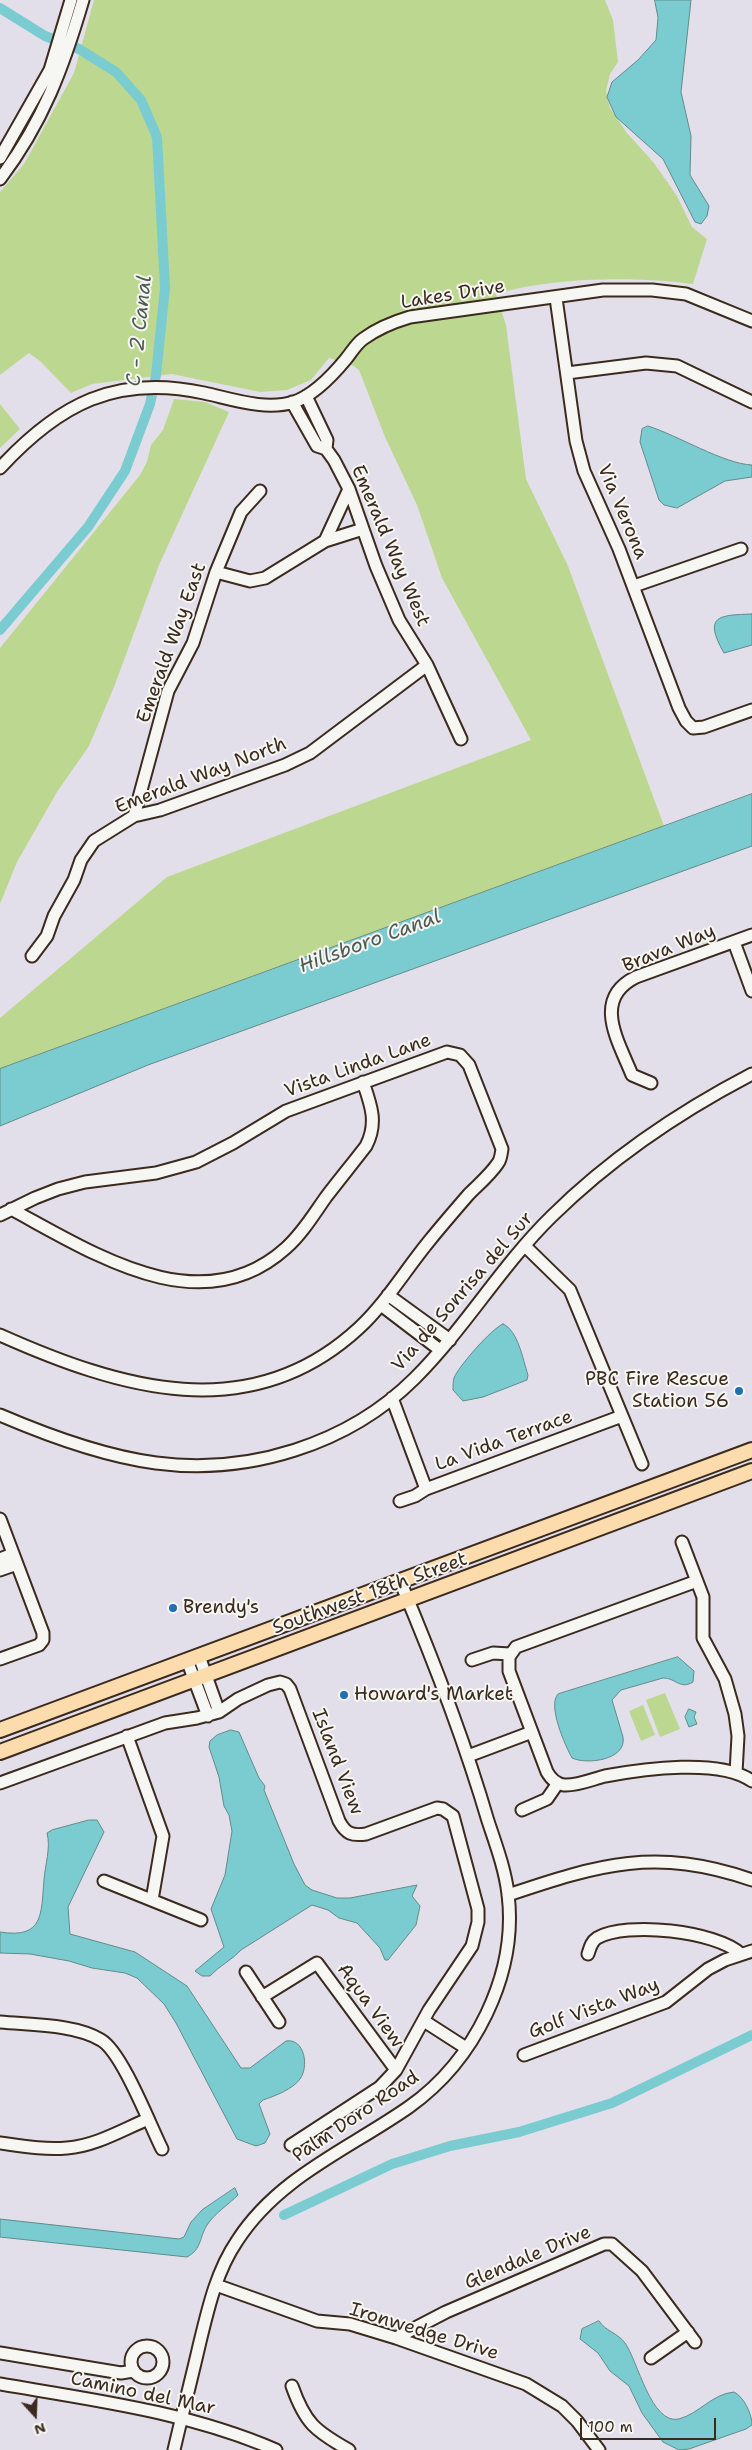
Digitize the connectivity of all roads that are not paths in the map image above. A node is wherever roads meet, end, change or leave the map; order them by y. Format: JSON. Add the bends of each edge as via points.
{"nodes":[{"id":1,"x":71,"y":0,"type":"edge"},
{"id":2,"x":83,"y":0,"type":"edge"},
{"id":3,"x":69,"y":28,"type":"junction"},
{"id":4,"x":54,"y":72,"type":"junction"},
{"id":5,"x":0,"y":158,"type":"edge"},
{"id":6,"x":4,"y":165,"type":"edge"},
{"id":7,"x":0,"y":179,"type":"edge"},
{"id":8,"x":556,"y":298,"type":"junction"},
{"id":9,"x":752,"y":321,"type":"edge"},
{"id":10,"x":568,"y":372,"type":"junction"},
{"id":11,"x":306,"y":396,"type":"junction"},
{"id":12,"x":292,"y":402,"type":"junction"},
{"id":13,"x":752,"y":402,"type":"edge"},
{"id":14,"x":326,"y":449,"type":"junction"},
{"id":15,"x":0,"y":468,"type":"edge"},
{"id":16,"x":349,"y":489,"type":"junction"},
{"id":17,"x":260,"y":491,"type":"dead end"},
{"id":18,"x":363,"y":529,"type":"junction"},
{"id":19,"x":325,"y":541,"type":"junction"},
{"id":20,"x":741,"y":549,"type":"dead end"},
{"id":21,"x":216,"y":572,"type":"junction"},
{"id":22,"x":634,"y":586,"type":"junction"},
{"id":23,"x":427,"y":665,"type":"junction"},
{"id":24,"x":752,"y":710,"type":"edge"},
{"id":25,"x":461,"y":738,"type":"dead end"},
{"id":26,"x":134,"y":816,"type":"junction"},
{"id":27,"x":752,"y":935,"type":"edge"},
{"id":28,"x":734,"y":942,"type":"junction"},
{"id":29,"x":32,"y":956,"type":"dead end"},
{"id":30,"x":752,"y":991,"type":"edge"},
{"id":31,"x":752,"y":1074,"type":"edge"},
{"id":32,"x":362,"y":1082,"type":"junction"},
{"id":33,"x":651,"y":1083,"type":"dead end"},
{"id":34,"x":12,"y":1208,"type":"junction"},
{"id":35,"x":0,"y":1215,"type":"edge"},
{"id":36,"x":525,"y":1246,"type":"junction"},
{"id":37,"x":388,"y":1295,"type":"junction"},
{"id":38,"x":381,"y":1305,"type":"junction"},
{"id":39,"x":0,"y":1335,"type":"edge"},
{"id":40,"x":450,"y":1340,"type":"junction"},
{"id":41,"x":440,"y":1350,"type":"junction"},
{"id":42,"x":392,"y":1398,"type":"junction"},
{"id":43,"x":0,"y":1415,"type":"edge"},
{"id":44,"x":622,"y":1416,"type":"junction"},
{"id":45,"x":752,"y":1450,"type":"edge"},
{"id":46,"x":642,"y":1464,"type":"dead end"},
{"id":47,"x":752,"y":1471,"type":"edge"},
{"id":48,"x":426,"y":1489,"type":"junction"},
{"id":49,"x":400,"y":1502,"type":"dead end"},
{"id":50,"x":0,"y":1518,"type":"edge"},
{"id":51,"x":682,"y":1542,"type":"dead end"},
{"id":52,"x":0,"y":1559,"type":"edge"},
{"id":53,"x":15,"y":1559,"type":"junction"},
{"id":54,"x":0,"y":1570,"type":"edge"},
{"id":55,"x":400,"y":1581,"type":"junction"},
{"id":56,"x":697,"y":1581,"type":"junction"},
{"id":57,"x":408,"y":1600,"type":"junction"},
{"id":58,"x":510,"y":1654,"type":"junction"},
{"id":59,"x":193,"y":1658,"type":"junction"},
{"id":60,"x":0,"y":1659,"type":"edge"},
{"id":61,"x":472,"y":1660,"type":"dead end"},
{"id":62,"x":200,"y":1677,"type":"junction"},
{"id":63,"x":219,"y":1712,"type":"junction"},
{"id":64,"x":208,"y":1716,"type":"junction"},
{"id":65,"x":0,"y":1730,"type":"edge"},
{"id":66,"x":532,"y":1732,"type":"junction"},
{"id":67,"x":127,"y":1736,"type":"junction"},
{"id":68,"x":0,"y":1752,"type":"edge"},
{"id":69,"x":468,"y":1756,"type":"junction"},
{"id":70,"x":736,"y":1772,"type":"junction"},
{"id":71,"x":752,"y":1781,"type":"edge"},
{"id":72,"x":0,"y":1783,"type":"edge"},
{"id":73,"x":558,"y":1783,"type":"junction"},
{"id":74,"x":522,"y":1810,"type":"dead end"},
{"id":75,"x":752,"y":1880,"type":"edge"},
{"id":76,"x":104,"y":1881,"type":"dead end"},
{"id":77,"x":508,"y":1895,"type":"junction"},
{"id":78,"x":152,"y":1900,"type":"junction"},
{"id":79,"x":201,"y":1920,"type":"dead end"},
{"id":80,"x":746,"y":1952,"type":"edge"},
{"id":81,"x":588,"y":1954,"type":"dead end"},
{"id":82,"x":246,"y":1972,"type":"dead end"},
{"id":83,"x":262,"y":1997,"type":"junction"},
{"id":84,"x":424,"y":2021,"type":"junction"},
{"id":85,"x":0,"y":2022,"type":"edge"},
{"id":86,"x":279,"y":2022,"type":"dead end"},
{"id":87,"x":466,"y":2048,"type":"junction"},
{"id":88,"x":524,"y":2055,"type":"dead end"},
{"id":89,"x":396,"y":2070,"type":"junction"},
{"id":90,"x":148,"y":2119,"type":"junction"},
{"id":91,"x":0,"y":2143,"type":"edge"},
{"id":92,"x":291,"y":2145,"type":"dead end"},
{"id":93,"x":162,"y":2149,"type":"dead end"},
{"id":94,"x":216,"y":2285,"type":"junction"},
{"id":95,"x":396,"y":2338,"type":"junction"},
{"id":96,"x":0,"y":2353,"type":"edge"},
{"id":97,"x":651,"y":2358,"type":"dead end"},
{"id":98,"x":133,"y":2371,"type":"dead end"},
{"id":99,"x":0,"y":2384,"type":"edge"},
{"id":100,"x":292,"y":2386,"type":"dead end"},
{"id":101,"x":181,"y":2417,"type":"junction"},
{"id":102,"x":174,"y":2450,"type":"edge"},
{"id":103,"x":276,"y":2450,"type":"edge"},
{"id":104,"x":349,"y":2450,"type":"edge"},
{"id":105,"x":599,"y":2450,"type":"edge"}],
"edges":[{"from":1,"to":3,"type":"street"},
{"from":2,"to":3,"type":"street"},
{"from":3,"to":4,"type":"street"},
{"from":4,"to":5,"type":"street"},
{"from":4,"to":6,"type":"street","via":[[42,115]]},
{"from":6,"to":7,"type":"street"},
{"from":8,"to":9,"type":"street","name":"Lakes Drive","via":[[603,290],[652,290],[716,304]]},
{"from":8,"to":10,"type":"street","name":"Via Verona"},
{"from":8,"to":11,"type":"street","name":"Lakes Drive","via":[[410,317],[387,324],[361,340],[334,374]]},
{"from":10,"to":13,"type":"street","via":[[646,363],[677,366]]},
{"from":10,"to":22,"type":"street","name":"Via Verona","via":[[576,441],[584,471]]},
{"from":11,"to":12,"type":"street","name":"Lakes Drive"},
{"from":11,"to":14,"type":"street","name":"Emerald Way West","via":[[327,440]]},
{"from":12,"to":14,"type":"street","name":"Emerald Way West","via":[[317,446]]},
{"from":12,"to":15,"type":"street","name":"Lakes Drive","via":[[240,402],[173,387],[134,388],[95,397],[65,411],[28,438]]},
{"from":14,"to":16,"type":"street","name":"Emerald Way West"},
{"from":16,"to":18,"type":"street","name":"Emerald Way West"},
{"from":16,"to":19,"type":"street"},
{"from":17,"to":21,"type":"street","name":"Emerald Way East","via":[[241,512]]},
{"from":18,"to":19,"type":"street"},
{"from":18,"to":23,"type":"street","name":"Emerald Way West","via":[[399,620]]},
{"from":19,"to":21,"type":"street","via":[[265,578],[250,581]]},
{"from":20,"to":22,"type":"street"},
{"from":21,"to":26,"type":"street","name":"Emerald Way East","via":[[193,643],[168,691]]},
{"from":22,"to":24,"type":"street","name":"Via Verona","via":[[686,722],[693,728],[704,727]]},
{"from":23,"to":25,"type":"street","name":"Emerald Way West"},
{"from":23,"to":26,"type":"street","name":"Emerald Way North","via":[[310,753],[160,810]]},
{"from":26,"to":29,"type":"street","name":"Emerald Way North","via":[[94,841],[81,860],[47,936]]},
{"from":27,"to":28,"type":"street","name":"Brava Way"},
{"from":28,"to":30,"type":"street"},
{"from":28,"to":33,"type":"street","name":"Brava Way","via":[[636,977],[616,995],[611,1008],[613,1028],[632,1075]]},
{"from":31,"to":36,"type":"street","name":"Via de Sonrisa del Sur","via":[[641,1141],[586,1184]]},
{"from":32,"to":34,"type":"street","name":"Vista Linda Lane","via":[[286,1111],[196,1162],[156,1173],[68,1187]]},
{"from":32,"to":34,"type":"street","via":[[373,1116],[366,1146],[288,1246],[247,1274],[214,1282],[164,1279],[101,1256]]},
{"from":32,"to":37,"type":"street","name":"Vista Linda Lane","via":[[440,1053],[460,1055],[469,1065],[502,1149],[499,1162],[448,1218]]},
{"from":34,"to":35,"type":"street","name":"Vista Linda Lane"},
{"from":36,"to":40,"type":"street","name":"Via de Sonrisa del Sur","via":[[506,1265]]},
{"from":36,"to":44,"type":"street","via":[[570,1290]]},
{"from":37,"to":38,"type":"street","name":"Vista Linda Lane"},
{"from":37,"to":40,"type":"street"},
{"from":38,"to":39,"type":"street","name":"Vista Linda Lane","via":[[345,1340],[303,1367],[264,1382],[214,1391],[148,1386],[80,1366]]},
{"from":38,"to":41,"type":"street"},
{"from":40,"to":41,"type":"street","name":"Via de Sonrisa del Sur"},
{"from":41,"to":42,"type":"street","name":"Via de Sonrisa del Sur"},
{"from":42,"to":43,"type":"street","name":"Via de Sonrisa del Sur","via":[[359,1421],[313,1444],[251,1462],[207,1466],[181,1466],[130,1458],[56,1437]]},
{"from":42,"to":48,"type":"street","name":"La Vida Terrace"},
{"from":44,"to":46,"type":"street"},
{"from":44,"to":48,"type":"street","name":"La Vida Terrace"},
{"from":45,"to":55,"type":"main road","name":"Southwest 18th Street"},
{"from":47,"to":57,"type":"main road","name":"Southwest 18th Street"},
{"from":48,"to":49,"type":"street","name":"La Vida Terrace"},
{"from":50,"to":53,"type":"street"},
{"from":51,"to":56,"type":"street"},
{"from":52,"to":53,"type":"street"},
{"from":53,"to":54,"type":"street"},
{"from":53,"to":60,"type":"street","via":[[43,1640],[39,1645]]},
{"from":55,"to":57,"type":"street","name":"Palm Doro Road"},
{"from":55,"to":59,"type":"main road","name":"Southwest 18th Street"},
{"from":56,"to":58,"type":"street","via":[[539,1637],[516,1647]]},
{"from":56,"to":70,"type":"street","via":[[704,1603],[703,1638],[726,1679],[735,1714],[738,1736]]},
{"from":57,"to":62,"type":"main road","name":"Southwest 18th Street"},
{"from":57,"to":69,"type":"street","name":"Palm Doro Road"},
{"from":58,"to":61,"type":"street","via":[[493,1653]]},
{"from":58,"to":66,"type":"street","via":[[509,1670]]},
{"from":59,"to":62,"type":"street"},
{"from":59,"to":65,"type":"main road","name":"Southwest 18th Street"},
{"from":62,"to":63,"type":"street"},
{"from":62,"to":64,"type":"street"},
{"from":62,"to":68,"type":"main road","name":"Southwest 18th Street"},
{"from":63,"to":64,"type":"street","name":"Island View"},
{"from":63,"to":84,"type":"street","name":"Island View","via":[[250,1692],[280,1682],[286,1684],[339,1821],[347,1833],[354,1836],[366,1834],[437,1808],[453,1816],[476,1897],[478,1922],[472,1946]]},
{"from":64,"to":67,"type":"street","name":"Island View","via":[[165,1723]]},
{"from":66,"to":69,"type":"street"},
{"from":66,"to":73,"type":"street","via":[[547,1772]]},
{"from":67,"to":72,"type":"street","name":"Island View"},
{"from":67,"to":78,"type":"street","via":[[163,1836]]},
{"from":69,"to":77,"type":"street","name":"Palm Doro Road","via":[[500,1854]]},
{"from":70,"to":71,"type":"street"},
{"from":70,"to":73,"type":"street","via":[[664,1769],[605,1776],[568,1785]]},
{"from":73,"to":74,"type":"street","via":[[547,1799]]},
{"from":75,"to":77,"type":"street","via":[[704,1866],[632,1862],[588,1869]]},
{"from":76,"to":78,"type":"street"},
{"from":77,"to":87,"type":"street","name":"Palm Doro Road","via":[[508,1942],[500,1977],[480,2027]]},
{"from":78,"to":79,"type":"street"},
{"from":80,"to":81,"type":"street","via":[[717,1940],[664,1930],[624,1932],[598,1938]]},
{"from":80,"to":88,"type":"street","name":"Golf Vista Way","via":[[708,1969],[666,2002]]},
{"from":82,"to":83,"type":"street"},
{"from":83,"to":86,"type":"street"},
{"from":83,"to":89,"type":"street","name":"Aqua View","via":[[317,1963]]},
{"from":84,"to":87,"type":"street"},
{"from":84,"to":89,"type":"street","name":"Island View"},
{"from":85,"to":90,"type":"street","via":[[77,2030],[103,2041],[115,2054]]},
{"from":87,"to":94,"type":"street","name":"Palm Doro Road","via":[[451,2069],[409,2107],[298,2177],[267,2203],[236,2242]]},
{"from":89,"to":92,"type":"street","name":"Island View","via":[[380,2087]]},
{"from":90,"to":91,"type":"street","via":[[98,2140],[68,2148],[45,2149]]},
{"from":90,"to":93,"type":"street"},
{"from":94,"to":95,"type":"street","name":"Ironwedge Drive","via":[[317,2321],[350,2324]]},
{"from":94,"to":101,"type":"street","name":"Palm Doro Road"},
{"from":95,"to":97,"type":"street","name":"Glendale Drive","via":[[446,2312],[604,2244],[612,2244],[642,2271],[692,2337]]},
{"from":95,"to":105,"type":"street","name":"Ironwedge Drive","via":[[539,2391],[562,2406]]},
{"from":96,"to":98,"type":"street","via":[[121,2373]]},
{"from":99,"to":101,"type":"street","name":"Camino del Mar"},
{"from":100,"to":104,"type":"street","via":[[300,2408],[318,2431]]},
{"from":101,"to":102,"type":"street","name":"Palm Doro Road"},
{"from":101,"to":103,"type":"street","name":"Camino del Mar"}]}
